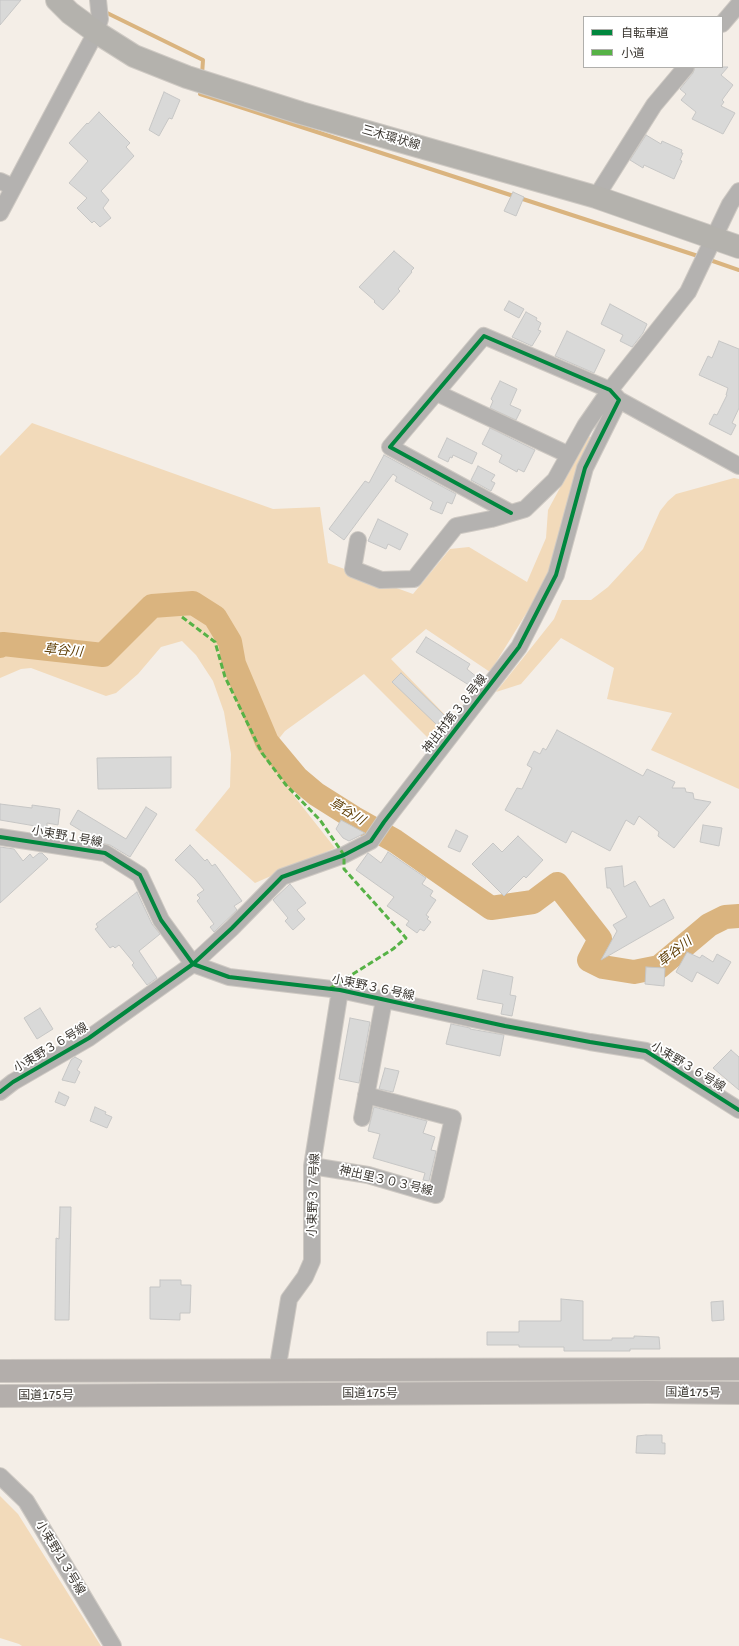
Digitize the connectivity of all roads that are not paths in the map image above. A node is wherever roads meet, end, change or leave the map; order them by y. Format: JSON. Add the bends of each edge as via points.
{"nodes":[{"id":1,"x":57,"y":0,"type":"edge"},
{"id":2,"x":98,"y":0,"type":"edge"},
{"id":3,"x":739,"y":4,"type":"edge"},
{"id":4,"x":723,"y":23,"type":"edge"},
{"id":5,"x":96,"y":32,"type":"junction"},
{"id":6,"x":685,"y":68,"type":"edge"},
{"id":7,"x":7,"y":184,"type":"edge"},
{"id":8,"x":739,"y":191,"type":"edge"},
{"id":9,"x":596,"y":197,"type":"junction"},
{"id":10,"x":0,"y":213,"type":"edge"},
{"id":11,"x":713,"y":238,"type":"junction"},
{"id":12,"x":739,"y":247,"type":"edge"},
{"id":13,"x":437,"y":392,"type":"junction"},
{"id":14,"x":615,"y":395,"type":"junction"},
{"id":15,"x":569,"y":455,"type":"junction"},
{"id":16,"x":739,"y":466,"type":"edge"},
{"id":17,"x":512,"y":513,"type":"junction"},
{"id":18,"x":358,"y":540,"type":"dead end"},
{"id":19,"x":0,"y":837,"type":"edge"},
{"id":20,"x":193,"y":964,"type":"junction"},
{"id":21,"x":340,"y":990,"type":"junction"},
{"id":22,"x":384,"y":1000,"type":"junction"},
{"id":23,"x":0,"y":1092,"type":"edge"},
{"id":24,"x":366,"y":1095,"type":"junction"},
{"id":25,"x":739,"y":1110,"type":"edge"},
{"id":26,"x":362,"y":1118,"type":"dead end"},
{"id":27,"x":312,"y":1166,"type":"junction"},
{"id":28,"x":739,"y":1369,"type":"edge"},
{"id":29,"x":0,"y":1371,"type":"edge"},
{"id":30,"x":277,"y":1371,"type":"junction"},
{"id":31,"x":739,"y":1393,"type":"edge"},
{"id":32,"x":0,"y":1396,"type":"edge"},
{"id":33,"x":0,"y":1476,"type":"edge"},
{"id":34,"x":113,"y":1646,"type":"edge"}],
"edges":[{"from":1,"to":5,"type":"main road","name":"三木環状線"},
{"from":2,"to":5,"type":"street","via":[[100,19]]},
{"from":3,"to":4,"type":"street"},
{"from":5,"to":7,"type":"street"},
{"from":5,"to":9,"type":"main road","name":"三木環状線","via":[[134,56],[187,77]]},
{"from":6,"to":9,"type":"street","via":[[654,105]]},
{"from":7,"to":10,"type":"street"},
{"from":8,"to":11,"type":"street"},
{"from":9,"to":11,"type":"main road","name":"三木環状線"},
{"from":11,"to":12,"type":"main road","name":"三木環状線"},
{"from":11,"to":14,"type":"street","via":[[688,292]]},
{"from":13,"to":14,"type":"street","via":[[484,336]]},
{"from":13,"to":15,"type":"street"},
{"from":13,"to":17,"type":"street","via":[[390,447]]},
{"from":14,"to":15,"type":"street","via":[[585,426]]},
{"from":14,"to":16,"type":"street"},
{"from":14,"to":20,"type":"street","name":"神出村第３８号線","via":[[585,468],[556,575],[519,647],[371,841],[344,855],[282,878]]},
{"from":15,"to":17,"type":"street","via":[[555,480],[525,509]]},
{"from":17,"to":18,"type":"street","via":[[456,526],[414,579],[381,580],[353,569]]},
{"from":19,"to":20,"type":"street","name":"小束野１号線","via":[[105,853],[140,875],[161,920]]},
{"from":20,"to":21,"type":"street","name":"小束野３６号線","via":[[229,977]]},
{"from":20,"to":23,"type":"street","name":"小束野３６号線","via":[[89,1038]]},
{"from":21,"to":22,"type":"street","name":"小束野３６号線"},
{"from":21,"to":27,"type":"street","name":"小束野３７号線"},
{"from":22,"to":24,"type":"street"},
{"from":22,"to":25,"type":"street","name":"小束野３６号線","via":[[528,1031],[646,1051]]},
{"from":24,"to":26,"type":"street"},
{"from":24,"to":27,"type":"street","name":"神出里３０３号線","via":[[453,1118],[436,1195],[368,1175]]},
{"from":27,"to":30,"type":"street","name":"小束野３７号線","via":[[312,1261],[305,1277],[289,1299]]},
{"from":28,"to":30,"type":"highway","name":"国道175号"},
{"from":29,"to":30,"type":"highway","name":"国道175号"},
{"from":31,"to":32,"type":"highway","name":"国道175号"},
{"from":33,"to":34,"type":"street","name":"小束野１３号線","via":[[26,1501]]}]}
